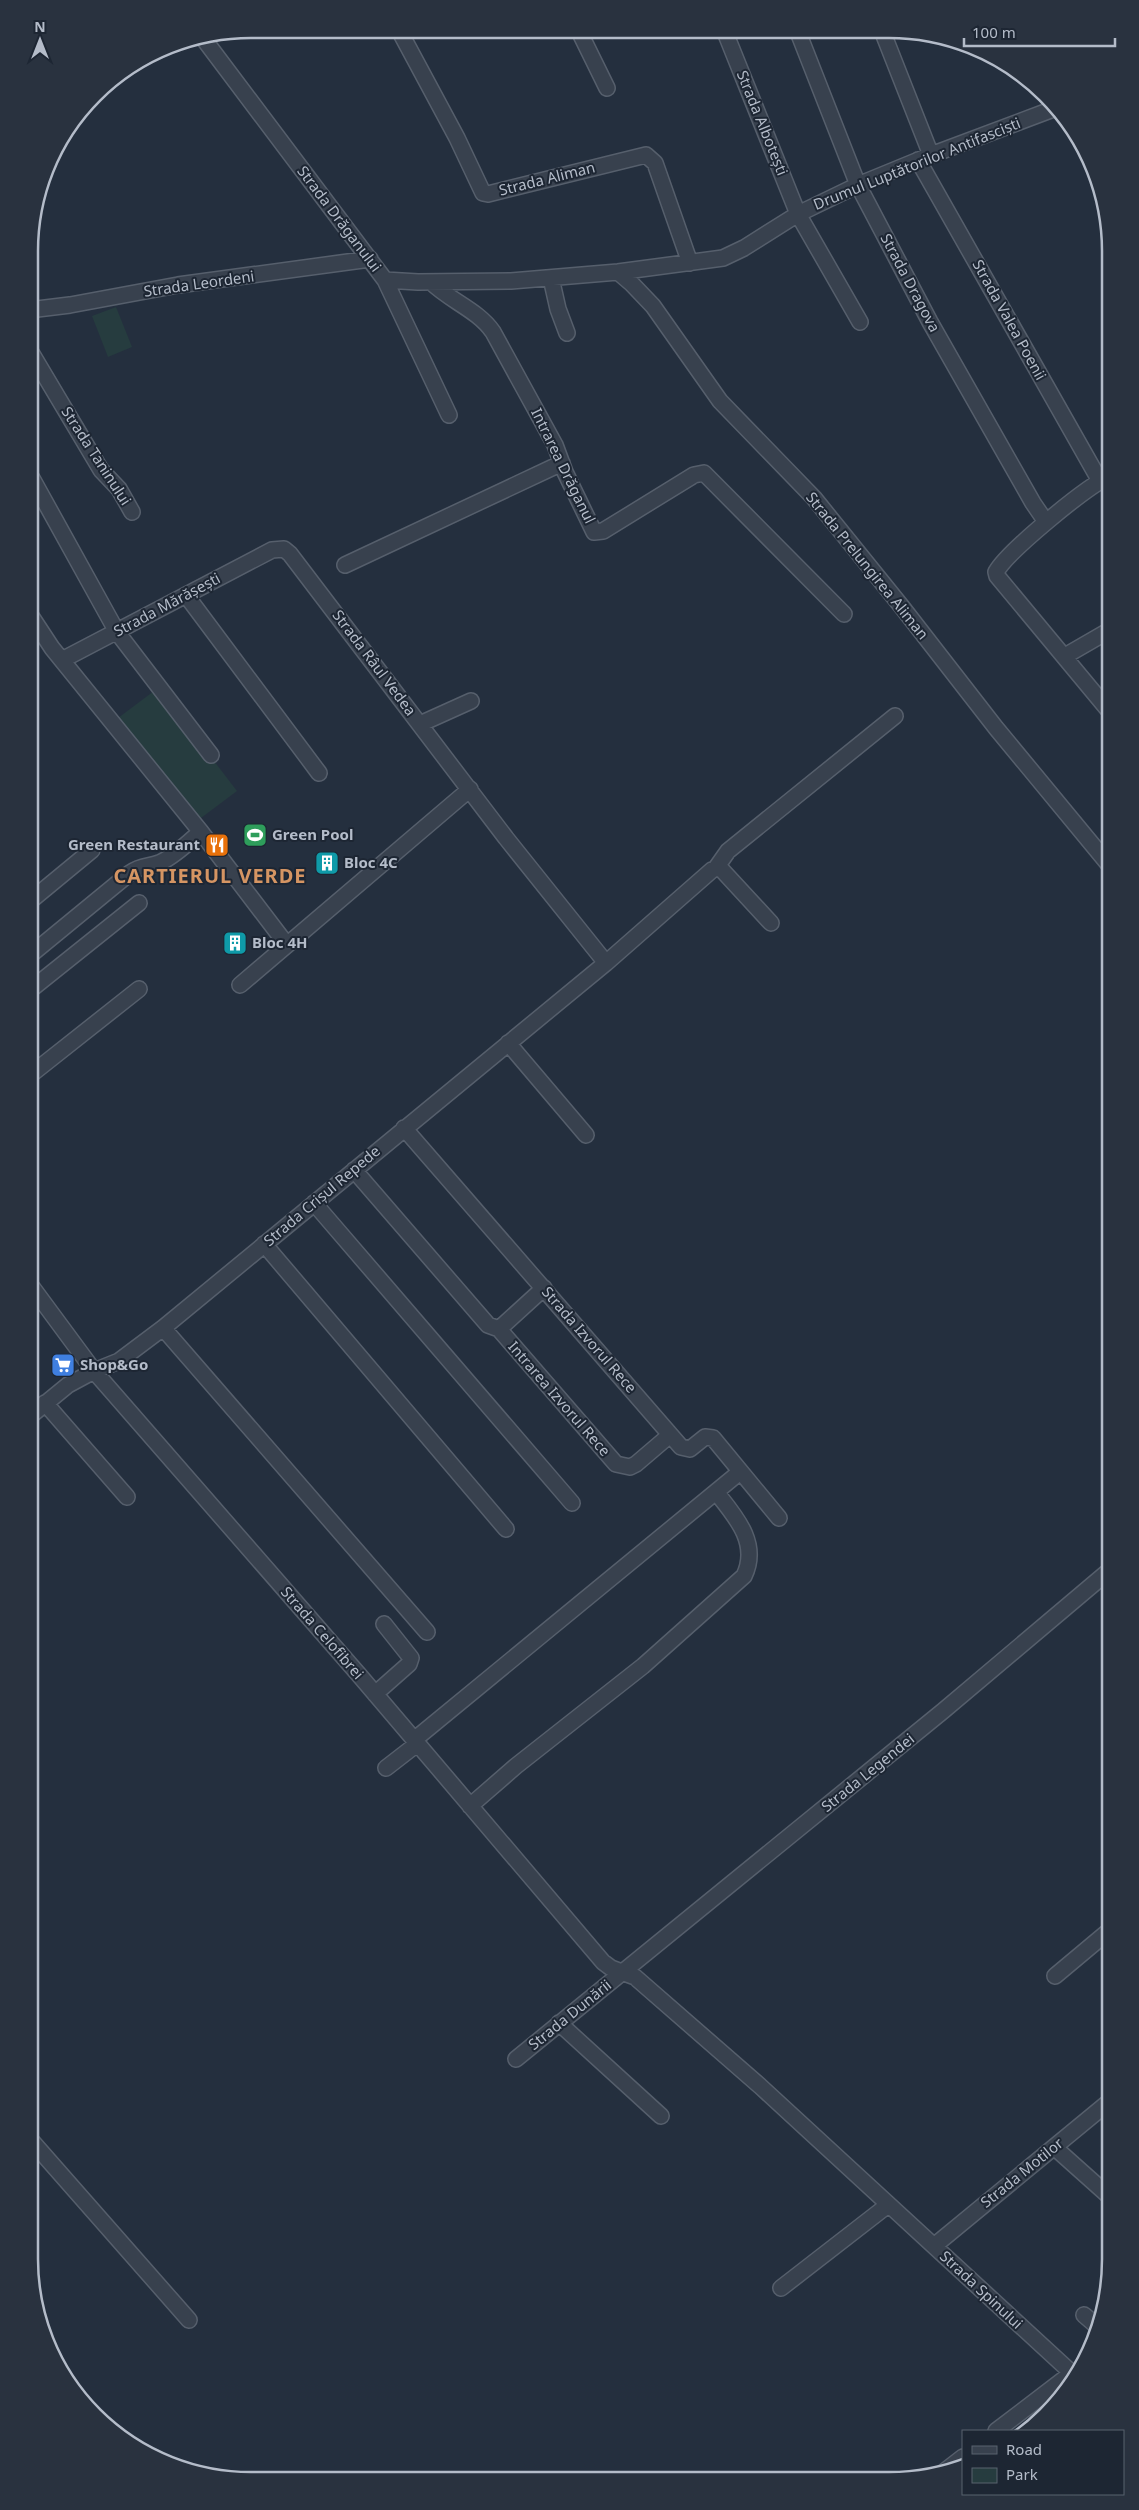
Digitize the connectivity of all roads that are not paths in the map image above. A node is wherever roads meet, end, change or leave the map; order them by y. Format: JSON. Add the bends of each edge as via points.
{"nodes":[{"id":1,"x":403,"y":38,"type":"edge"},
{"id":2,"x":582,"y":38,"type":"edge"},
{"id":3,"x":728,"y":38,"type":"edge"},
{"id":4,"x":800,"y":38,"type":"edge"},
{"id":5,"x":885,"y":38,"type":"edge"},
{"id":6,"x":206,"y":43,"type":"edge"},
{"id":7,"x":607,"y":88,"type":"dead end"},
{"id":8,"x":1049,"y":110,"type":"edge"},
{"id":9,"x":925,"y":157,"type":"junction"},
{"id":10,"x":858,"y":185,"type":"junction"},
{"id":11,"x":798,"y":214,"type":"junction"},
{"id":12,"x":370,"y":259,"type":"junction"},
{"id":13,"x":690,"y":263,"type":"junction"},
{"id":14,"x":618,"y":272,"type":"junction"},
{"id":15,"x":551,"y":278,"type":"junction"},
{"id":16,"x":385,"y":280,"type":"junction"},
{"id":17,"x":431,"y":282,"type":"junction"},
{"id":18,"x":38,"y":309,"type":"edge"},
{"id":19,"x":860,"y":322,"type":"dead end"},
{"id":20,"x":568,"y":334,"type":"dead end"},
{"id":21,"x":38,"y":364,"type":"edge"},
{"id":22,"x":449,"y":415,"type":"dead end"},
{"id":23,"x":562,"y":463,"type":"junction"},
{"id":24,"x":1102,"y":473,"type":"edge"},
{"id":25,"x":1102,"y":480,"type":"edge"},
{"id":26,"x":38,"y":490,"type":"edge"},
{"id":27,"x":132,"y":512,"type":"dead end"},
{"id":28,"x":1046,"y":522,"type":"junction"},
{"id":29,"x":272,"y":550,"type":"joint"},
{"id":30,"x":345,"y":564,"type":"dead end"},
{"id":31,"x":186,"y":594,"type":"junction"},
{"id":32,"x":844,"y":614,"type":"dead end"},
{"id":33,"x":38,"y":626,"type":"edge"},
{"id":34,"x":117,"y":632,"type":"junction"},
{"id":35,"x":1102,"y":635,"type":"edge"},
{"id":36,"x":1066,"y":656,"type":"junction"},
{"id":37,"x":62,"y":660,"type":"junction"},
{"id":38,"x":471,"y":701,"type":"dead end"},
{"id":39,"x":1102,"y":702,"type":"edge"},
{"id":40,"x":896,"y":716,"type":"dead end"},
{"id":41,"x":420,"y":724,"type":"junction"},
{"id":42,"x":211,"y":755,"type":"dead end"},
{"id":43,"x":319,"y":773,"type":"dead end"},
{"id":44,"x":470,"y":789,"type":"junction"},
{"id":45,"x":201,"y":832,"type":"junction"},
{"id":46,"x":92,"y":850,"type":"dead end"},
{"id":47,"x":1102,"y":856,"type":"edge"},
{"id":48,"x":716,"y":868,"type":"junction"},
{"id":49,"x":38,"y":895,"type":"edge"},
{"id":50,"x":139,"y":903,"type":"dead end"},
{"id":51,"x":771,"y":923,"type":"dead end"},
{"id":52,"x":287,"y":945,"type":"junction"},
{"id":53,"x":38,"y":949,"type":"edge"},
{"id":54,"x":606,"y":963,"type":"junction"},
{"id":55,"x":38,"y":984,"type":"edge"},
{"id":56,"x":240,"y":985,"type":"dead end"},
{"id":57,"x":139,"y":989,"type":"dead end"},
{"id":58,"x":508,"y":1043,"type":"junction"},
{"id":59,"x":38,"y":1069,"type":"edge"},
{"id":60,"x":404,"y":1128,"type":"junction"},
{"id":61,"x":586,"y":1135,"type":"dead end"},
{"id":62,"x":354,"y":1170,"type":"junction"},
{"id":63,"x":314,"y":1202,"type":"junction"},
{"id":64,"x":264,"y":1244,"type":"junction"},
{"id":65,"x":544,"y":1288,"type":"junction"},
{"id":66,"x":38,"y":1295,"type":"edge"},
{"id":67,"x":163,"y":1328,"type":"junction"},
{"id":68,"x":499,"y":1330,"type":"junction"},
{"id":69,"x":94,"y":1371,"type":"junction"},
{"id":70,"x":45,"y":1403,"type":"junction"},
{"id":71,"x":38,"y":1409,"type":"edge"},
{"id":72,"x":670,"y":1435,"type":"junction"},
{"id":73,"x":740,"y":1472,"type":"junction"},
{"id":74,"x":716,"y":1492,"type":"junction"},
{"id":75,"x":127,"y":1497,"type":"dead end"},
{"id":76,"x":572,"y":1503,"type":"dead end"},
{"id":77,"x":779,"y":1518,"type":"dead end"},
{"id":78,"x":506,"y":1530,"type":"dead end"},
{"id":79,"x":1102,"y":1577,"type":"edge"},
{"id":80,"x":384,"y":1624,"type":"dead end"},
{"id":81,"x":427,"y":1632,"type":"dead end"},
{"id":82,"x":375,"y":1694,"type":"junction"},
{"id":83,"x":416,"y":1742,"type":"junction"},
{"id":84,"x":386,"y":1768,"type":"dead end"},
{"id":85,"x":470,"y":1806,"type":"junction"},
{"id":86,"x":1102,"y":1937,"type":"edge"},
{"id":87,"x":624,"y":1972,"type":"junction"},
{"id":88,"x":1055,"y":1976,"type":"dead end"},
{"id":89,"x":560,"y":2024,"type":"junction"},
{"id":90,"x":516,"y":2059,"type":"dead end"},
{"id":91,"x":1102,"y":2108,"type":"edge"},
{"id":92,"x":661,"y":2116,"type":"dead end"},
{"id":93,"x":1054,"y":2147,"type":"junction"},
{"id":94,"x":38,"y":2148,"type":"edge"},
{"id":95,"x":1102,"y":2190,"type":"edge"},
{"id":96,"x":888,"y":2205,"type":"junction"},
{"id":97,"x":934,"y":2246,"type":"junction"},
{"id":98,"x":780,"y":2288,"type":"dead end"},
{"id":99,"x":1084,"y":2315,"type":"dead end"},
{"id":100,"x":189,"y":2320,"type":"dead end"},
{"id":101,"x":1092,"y":2322,"type":"edge"},
{"id":102,"x":1070,"y":2371,"type":"edge"},
{"id":103,"x":1064,"y":2381,"type":"edge"},
{"id":104,"x":997,"y":2430,"type":"edge"}],
"edges":[{"from":1,"to":13,"type":"street","name":"Strada Aliman","via":[[483,193],[646,155],[655,163]]},
{"from":2,"to":7,"type":"street"},
{"from":3,"to":11,"type":"street","name":"Strada Albotești"},
{"from":4,"to":10,"type":"street","name":"Strada Dragova"},
{"from":5,"to":9,"type":"street","name":"Strada Valea Poenii"},
{"from":6,"to":12,"type":"street","name":"Strada Drăganului"},
{"from":8,"to":9,"type":"street","name":"Drumul Luptătorilor Antifasciști"},
{"from":9,"to":10,"type":"street","name":"Drumul Luptătorilor Antifasciști"},
{"from":9,"to":24,"type":"street","name":"Strada Valea Poenii"},
{"from":10,"to":11,"type":"street","name":"Drumul Luptătorilor Antifasciști"},
{"from":10,"to":28,"type":"street","name":"Strada Dragova","via":[[930,322]]},
{"from":11,"to":13,"type":"street","name":"Drumul Luptătorilor Antifasciști","via":[[734,254]]},
{"from":11,"to":19,"type":"street","name":"Strada Albotești"},
{"from":12,"to":16,"type":"street","name":"Strada Drăganului"},
{"from":12,"to":18,"type":"street","name":"Strada Leordeni","via":[[178,285]]},
{"from":13,"to":14,"type":"street","name":"Drumul Luptătorilor Antifasciști"},
{"from":14,"to":15,"type":"street","name":"Drumul Luptătorilor Antifasciști"},
{"from":14,"to":47,"type":"street","name":"Strada Prelungirea Aliman","via":[[653,306],[720,401],[814,498]]},
{"from":15,"to":17,"type":"street","name":"Drumul Luptătorilor Antifasciști"},
{"from":15,"to":20,"type":"street"},
{"from":16,"to":17,"type":"street"},
{"from":16,"to":22,"type":"street","name":"Strada Drăganului"},
{"from":17,"to":23,"type":"street","name":"Intrarea Drăganul","via":[[448,298],[488,325]]},
{"from":21,"to":27,"type":"street","name":"Strada Taninului","via":[[101,470],[119,489]]},
{"from":23,"to":30,"type":"street"},
{"from":23,"to":32,"type":"street","name":"Intrarea Drăganul","via":[[594,532],[603,531],[694,475],[704,473]]},
{"from":25,"to":28,"type":"street"},
{"from":26,"to":34,"type":"street"},
{"from":28,"to":36,"type":"street","via":[[998,569],[997,576]]},
{"from":29,"to":31,"type":"street","name":"Strada Mărășești"},
{"from":29,"to":41,"type":"street","name":"Strada Râul Vedea","via":[[284,549],[290,554]]},
{"from":31,"to":34,"type":"street","name":"Strada Mărășești"},
{"from":31,"to":43,"type":"street"},
{"from":33,"to":37,"type":"street"},
{"from":34,"to":37,"type":"street","name":"Strada Mărășești"},
{"from":34,"to":42,"type":"street"},
{"from":35,"to":36,"type":"street"},
{"from":36,"to":39,"type":"street"},
{"from":37,"to":45,"type":"street"},
{"from":38,"to":41,"type":"street"},
{"from":40,"to":48,"type":"street","name":"Strada Crișul Repede","via":[[728,851]]},
{"from":41,"to":44,"type":"street","name":"Strada Râul Vedea"},
{"from":44,"to":52,"type":"street"},
{"from":44,"to":54,"type":"street","name":"Strada Râul Vedea"},
{"from":45,"to":52,"type":"street"},
{"from":45,"to":53,"type":"street","via":[[159,863],[145,865],[130,874]]},
{"from":46,"to":49,"type":"street"},
{"from":48,"to":51,"type":"street","via":[[722,870]]},
{"from":48,"to":54,"type":"street","name":"Strada Crișul Repede"},
{"from":50,"to":55,"type":"street"},
{"from":52,"to":56,"type":"street"},
{"from":54,"to":58,"type":"street","name":"Strada Crișul Repede"},
{"from":57,"to":59,"type":"street"},
{"from":58,"to":60,"type":"street","name":"Strada Crișul Repede"},
{"from":58,"to":61,"type":"street"},
{"from":60,"to":62,"type":"street","name":"Strada Crișul Repede"},
{"from":60,"to":65,"type":"street","name":"Strada Izvorul Rece"},
{"from":62,"to":63,"type":"street","name":"Strada Crișul Repede"},
{"from":62,"to":68,"type":"street","name":"Intrarea Izvorul Rece","via":[[488,1326]]},
{"from":63,"to":64,"type":"street","name":"Strada Crișul Repede"},
{"from":63,"to":76,"type":"street"},
{"from":64,"to":67,"type":"street","name":"Strada Crișul Repede"},
{"from":64,"to":78,"type":"street"},
{"from":65,"to":68,"type":"street","name":"Intrarea Izvorul Rece"},
{"from":65,"to":72,"type":"street","name":"Strada Izvorul Rece"},
{"from":66,"to":69,"type":"street","name":"Strada Celofibrei"},
{"from":67,"to":69,"type":"street","name":"Strada Crișul Repede","via":[[119,1361]]},
{"from":67,"to":81,"type":"street"},
{"from":68,"to":72,"type":"street","name":"Intrarea Izvorul Rece","via":[[616,1464],[630,1467],[636,1464]]},
{"from":69,"to":70,"type":"street","name":"Strada Crișul Repede"},
{"from":69,"to":82,"type":"street","name":"Strada Celofibrei"},
{"from":70,"to":71,"type":"street","name":"Strada Crișul Repede"},
{"from":70,"to":75,"type":"street"},
{"from":72,"to":73,"type":"street","name":"Strada Izvorul Rece","via":[[686,1449],[705,1437],[713,1438]]},
{"from":73,"to":74,"type":"street"},
{"from":73,"to":77,"type":"street","name":"Strada Izvorul Rece"},
{"from":74,"to":83,"type":"street"},
{"from":74,"to":85,"type":"street","via":[[746,1535],[750,1558],[744,1576],[643,1666]]},
{"from":79,"to":87,"type":"street","name":"Strada Legendei"},
{"from":80,"to":82,"type":"street","via":[[411,1658],[409,1664]]},
{"from":82,"to":83,"type":"street","name":"Strada Celofibrei"},
{"from":83,"to":84,"type":"street"},
{"from":83,"to":85,"type":"street","name":"Strada Celofibrei"},
{"from":85,"to":87,"type":"street","name":"Strada Celofibrei","via":[[603,1962]]},
{"from":86,"to":88,"type":"street"},
{"from":87,"to":89,"type":"street","name":"Strada Dunării"},
{"from":87,"to":96,"type":"street","name":"Strada Spinului","via":[[635,1977],[760,2086]]},
{"from":89,"to":90,"type":"street","name":"Strada Dunării"},
{"from":89,"to":92,"type":"street"},
{"from":91,"to":93,"type":"street","name":"Strada Motilor"},
{"from":93,"to":95,"type":"street"},
{"from":93,"to":97,"type":"street","name":"Strada Motilor"},
{"from":94,"to":100,"type":"street"},
{"from":96,"to":97,"type":"street","name":"Strada Spinului"},
{"from":96,"to":98,"type":"street"},
{"from":97,"to":102,"type":"street","name":"Strada Spinului"},
{"from":99,"to":101,"type":"street"},
{"from":103,"to":104,"type":"street"}]}
